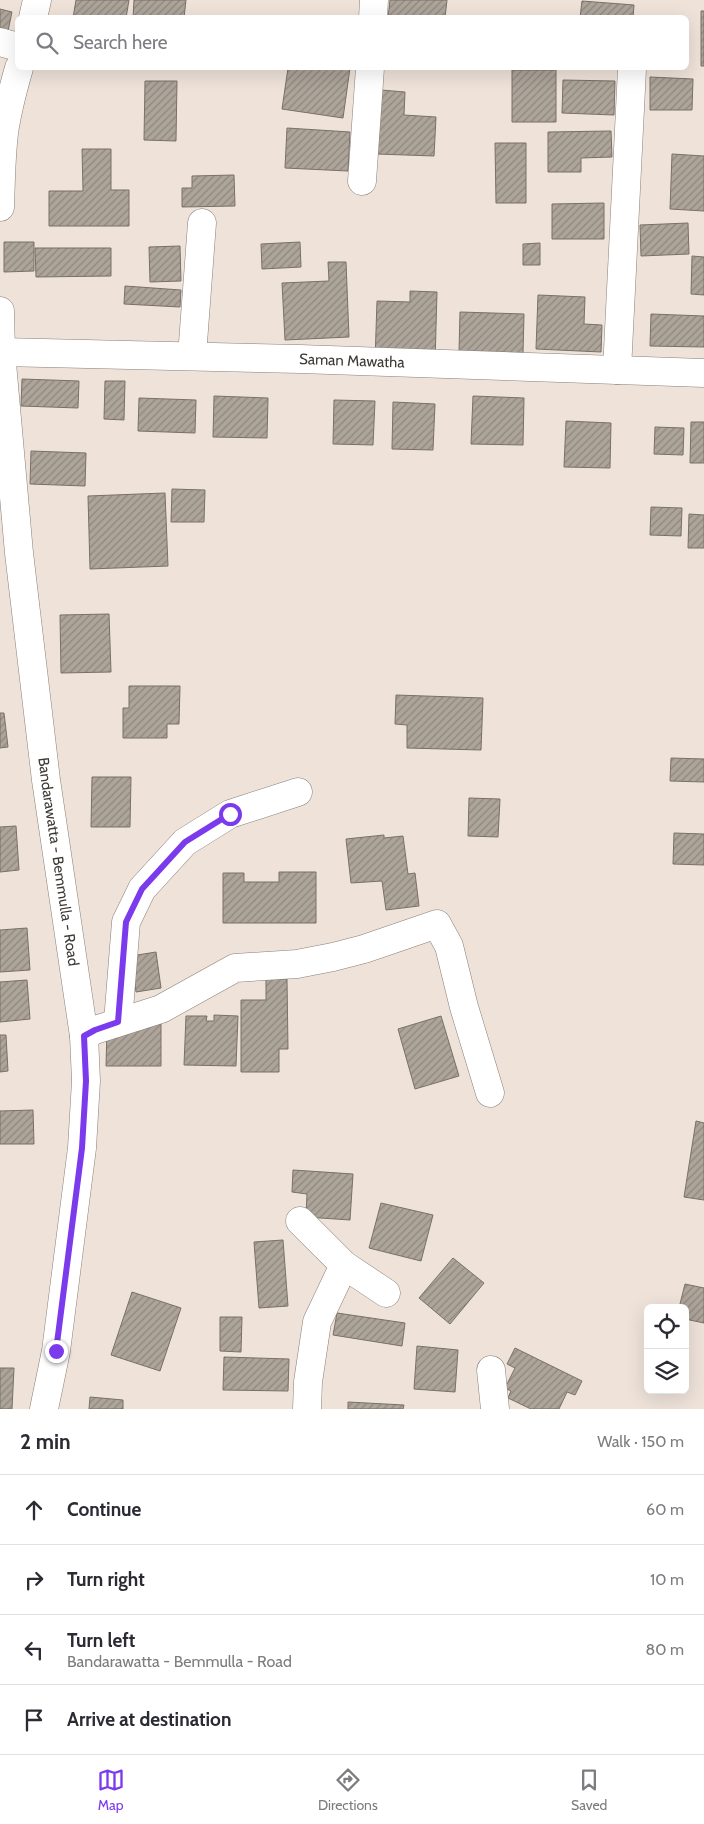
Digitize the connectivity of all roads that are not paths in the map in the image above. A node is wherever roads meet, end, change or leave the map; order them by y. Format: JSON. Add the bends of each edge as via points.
{"nodes":[{"id":1,"x":37,"y":0,"type":"edge"},
{"id":2,"x":374,"y":0,"type":"edge"},
{"id":3,"x":34,"y":15,"type":"edge"},
{"id":4,"x":373,"y":15,"type":"edge"},
{"id":5,"x":0,"y":42,"type":"edge"},
{"id":6,"x":15,"y":46,"type":"edge"},
{"id":7,"x":18,"y":70,"type":"edge"},
{"id":8,"x":370,"y":70,"type":"edge"},
{"id":9,"x":632,"y":70,"type":"edge"},
{"id":10,"x":1,"y":173,"type":"edge"},
{"id":11,"x":362,"y":182,"type":"dead end"},
{"id":12,"x":0,"y":207,"type":"edge"},
{"id":13,"x":202,"y":223,"type":"dead end"},
{"id":14,"x":0,"y":311,"type":"edge"},
{"id":15,"x":1,"y":352,"type":"edge"},
{"id":16,"x":192,"y":356,"type":"junction"},
{"id":17,"x":617,"y":370,"type":"junction"},
{"id":18,"x":704,"y":373,"type":"edge"},
{"id":19,"x":298,"y":792,"type":"dead end"},
{"id":20,"x":118,"y":1022,"type":"junction"},
{"id":21,"x":84,"y":1036,"type":"junction"},
{"id":22,"x":490,"y":1092,"type":"dead end"},
{"id":23,"x":300,"y":1221,"type":"dead end"},
{"id":24,"x":344,"y":1265,"type":"junction"},
{"id":25,"x":386,"y":1293,"type":"dead end"},
{"id":26,"x":491,"y":1370,"type":"dead end"},
{"id":27,"x":44,"y":1409,"type":"edge"},
{"id":28,"x":307,"y":1409,"type":"edge"},
{"id":29,"x":495,"y":1409,"type":"edge"}],
"edges":[{"from":1,"to":3,"type":"street"},
{"from":2,"to":4,"type":"street"},
{"from":5,"to":6,"type":"street"},
{"from":7,"to":10,"type":"street","via":[[4,131]]},
{"from":8,"to":11,"type":"street"},
{"from":9,"to":17,"type":"street"},
{"from":10,"to":12,"type":"street"},
{"from":13,"to":16,"type":"street"},
{"from":14,"to":15,"type":"street","name":"Bandarawatta - Bemmulla - Road"},
{"from":15,"to":16,"type":"street","name":"Saman Mawatha"},
{"from":15,"to":21,"type":"street","name":"Bandarawatta - Bemmulla - Road","via":[[19,553]]},
{"from":16,"to":17,"type":"street","name":"Saman Mawatha"},
{"from":17,"to":18,"type":"street","name":"Saman Mawatha"},
{"from":19,"to":20,"type":"street","via":[[230,814],[185,842],[142,889],[126,922]]},
{"from":20,"to":21,"type":"street"},
{"from":20,"to":22,"type":"street","via":[[161,1009],[235,968],[297,964],[333,957],[436,924],[449,946]]},
{"from":21,"to":27,"type":"street","name":"Bandarawatta - Bemmulla - Road","via":[[86,1081],[82,1148],[56,1351]]},
{"from":23,"to":24,"type":"street"},
{"from":24,"to":25,"type":"street"},
{"from":24,"to":28,"type":"street","via":[[318,1322]]},
{"from":26,"to":29,"type":"street"}]}
